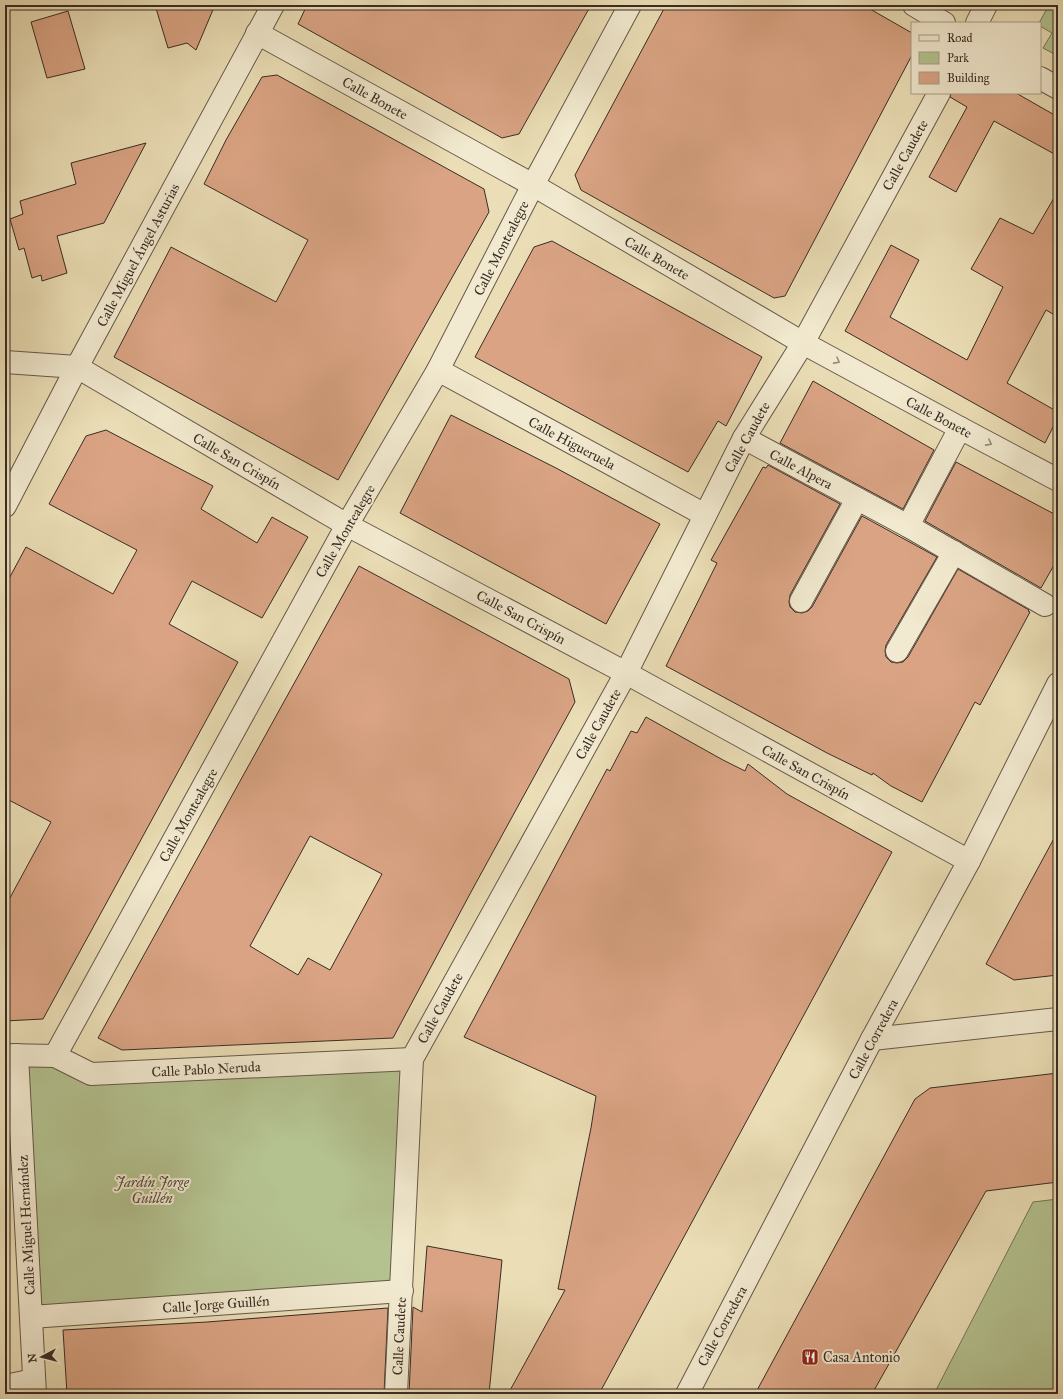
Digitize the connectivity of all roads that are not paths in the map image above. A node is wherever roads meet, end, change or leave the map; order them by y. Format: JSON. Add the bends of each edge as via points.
{"nodes":[{"id":1,"x":273,"y":5,"type":"edge"},
{"id":2,"x":630,"y":5,"type":"edge"},
{"id":3,"x":914,"y":5,"type":"edge"},
{"id":4,"x":986,"y":5,"type":"edge"},
{"id":5,"x":942,"y":22,"type":"edge"},
{"id":6,"x":978,"y":22,"type":"edge"},
{"id":7,"x":257,"y":34,"type":"junction"},
{"id":8,"x":1041,"y":79,"type":"edge"},
{"id":9,"x":1058,"y":88,"type":"edge"},
{"id":10,"x":938,"y":94,"type":"edge"},
{"id":11,"x":533,"y":185,"type":"junction"},
{"id":12,"x":803,"y":343,"type":"junction"},
{"id":13,"x":5,"y":362,"type":"edge"},
{"id":14,"x":77,"y":367,"type":"junction"},
{"id":15,"x":438,"y":370,"type":"junction"},
{"id":16,"x":960,"y":428,"type":"junction"},
{"id":17,"x":744,"y":438,"type":"junction"},
{"id":18,"x":1058,"y":480,"type":"edge"},
{"id":19,"x":857,"y":499,"type":"junction"},
{"id":20,"x":5,"y":506,"type":"edge"},
{"id":21,"x":705,"y":515,"type":"junction"},
{"id":22,"x":347,"y":525,"type":"junction"},
{"id":23,"x":908,"y":526,"type":"junction"},
{"id":24,"x":954,"y":552,"type":"junction"},
{"id":25,"x":801,"y":601,"type":"dead end"},
{"id":26,"x":1045,"y":605,"type":"dead end"},
{"id":27,"x":897,"y":651,"type":"dead end"},
{"id":28,"x":626,"y":673,"type":"junction"},
{"id":29,"x":1058,"y":684,"type":"edge"},
{"id":30,"x":969,"y":861,"type":"junction"},
{"id":31,"x":1058,"y":1019,"type":"edge"},
{"id":32,"x":872,"y":1039,"type":"junction"},
{"id":33,"x":11,"y":1055,"type":"edge"},
{"id":34,"x":55,"y":1056,"type":"junction"},
{"id":35,"x":412,"y":1059,"type":"junction"},
{"id":36,"x":402,"y":1291,"type":"junction"},
{"id":37,"x":31,"y":1317,"type":"junction"},
{"id":38,"x":5,"y":1386,"type":"edge"},
{"id":39,"x":35,"y":1387,"type":"edge"},
{"id":40,"x":396,"y":1394,"type":"edge"},
{"id":41,"x":687,"y":1394,"type":"edge"}],
"edges":[{"from":1,"to":7,"type":"street","name":"Calle Miguel Ángel Asturias"},
{"from":2,"to":11,"type":"street","name":"Calle Montealegre"},
{"from":3,"to":5,"type":"street"},
{"from":4,"to":6,"type":"street"},
{"from":7,"to":11,"type":"street","name":"Calle Bonete"},
{"from":7,"to":14,"type":"street","name":"Calle Miguel Ángel Asturias"},
{"from":8,"to":9,"type":"street"},
{"from":10,"to":12,"type":"street","name":"Calle Caudete"},
{"from":11,"to":12,"type":"street","name":"Calle Bonete"},
{"from":11,"to":15,"type":"street","name":"Calle Montealegre"},
{"from":12,"to":16,"type":"street","name":"Calle Bonete","one_way":true},
{"from":12,"to":17,"type":"street","name":"Calle Caudete"},
{"from":13,"to":14,"type":"street"},
{"from":14,"to":20,"type":"street","name":"Calle Miguel Ángel Asturias"},
{"from":14,"to":22,"type":"street","name":"Calle San Crispín"},
{"from":15,"to":21,"type":"street","name":"Calle Higueruela"},
{"from":15,"to":22,"type":"street","name":"Calle Montealegre"},
{"from":16,"to":18,"type":"street","name":"Calle Bonete","one_way":true},
{"from":16,"to":23,"type":"street"},
{"from":17,"to":19,"type":"street","name":"Calle Alpera"},
{"from":17,"to":21,"type":"street","name":"Calle Caudete"},
{"from":19,"to":23,"type":"street","name":"Calle Alpera"},
{"from":19,"to":25,"type":"street"},
{"from":21,"to":28,"type":"street","name":"Calle Caudete"},
{"from":22,"to":28,"type":"street","name":"Calle San Crispín"},
{"from":22,"to":34,"type":"street","name":"Calle Montealegre"},
{"from":23,"to":24,"type":"street","name":"Calle Alpera"},
{"from":24,"to":26,"type":"street","name":"Calle Alpera"},
{"from":24,"to":27,"type":"street"},
{"from":28,"to":30,"type":"street","name":"Calle San Crispín"},
{"from":28,"to":35,"type":"street","name":"Calle Caudete"},
{"from":29,"to":30,"type":"street","name":"Calle Corredera"},
{"from":30,"to":32,"type":"street","name":"Calle Corredera"},
{"from":31,"to":32,"type":"street"},
{"from":32,"to":41,"type":"street","name":"Calle Corredera"},
{"from":33,"to":34,"type":"street","name":"Calle Pablo Neruda"},
{"from":33,"to":37,"type":"street","name":"Calle Miguel Hernández"},
{"from":34,"to":35,"type":"street","name":"Calle Pablo Neruda","via":[[91,1074]]},
{"from":35,"to":36,"type":"street","name":"Calle Caudete"},
{"from":36,"to":37,"type":"street","name":"Calle Jorge Guillén"},
{"from":36,"to":40,"type":"street","name":"Calle Caudete"},
{"from":37,"to":39,"type":"street","name":"Calle Miguel Hernández"},
{"from":38,"to":39,"type":"street"}]}
